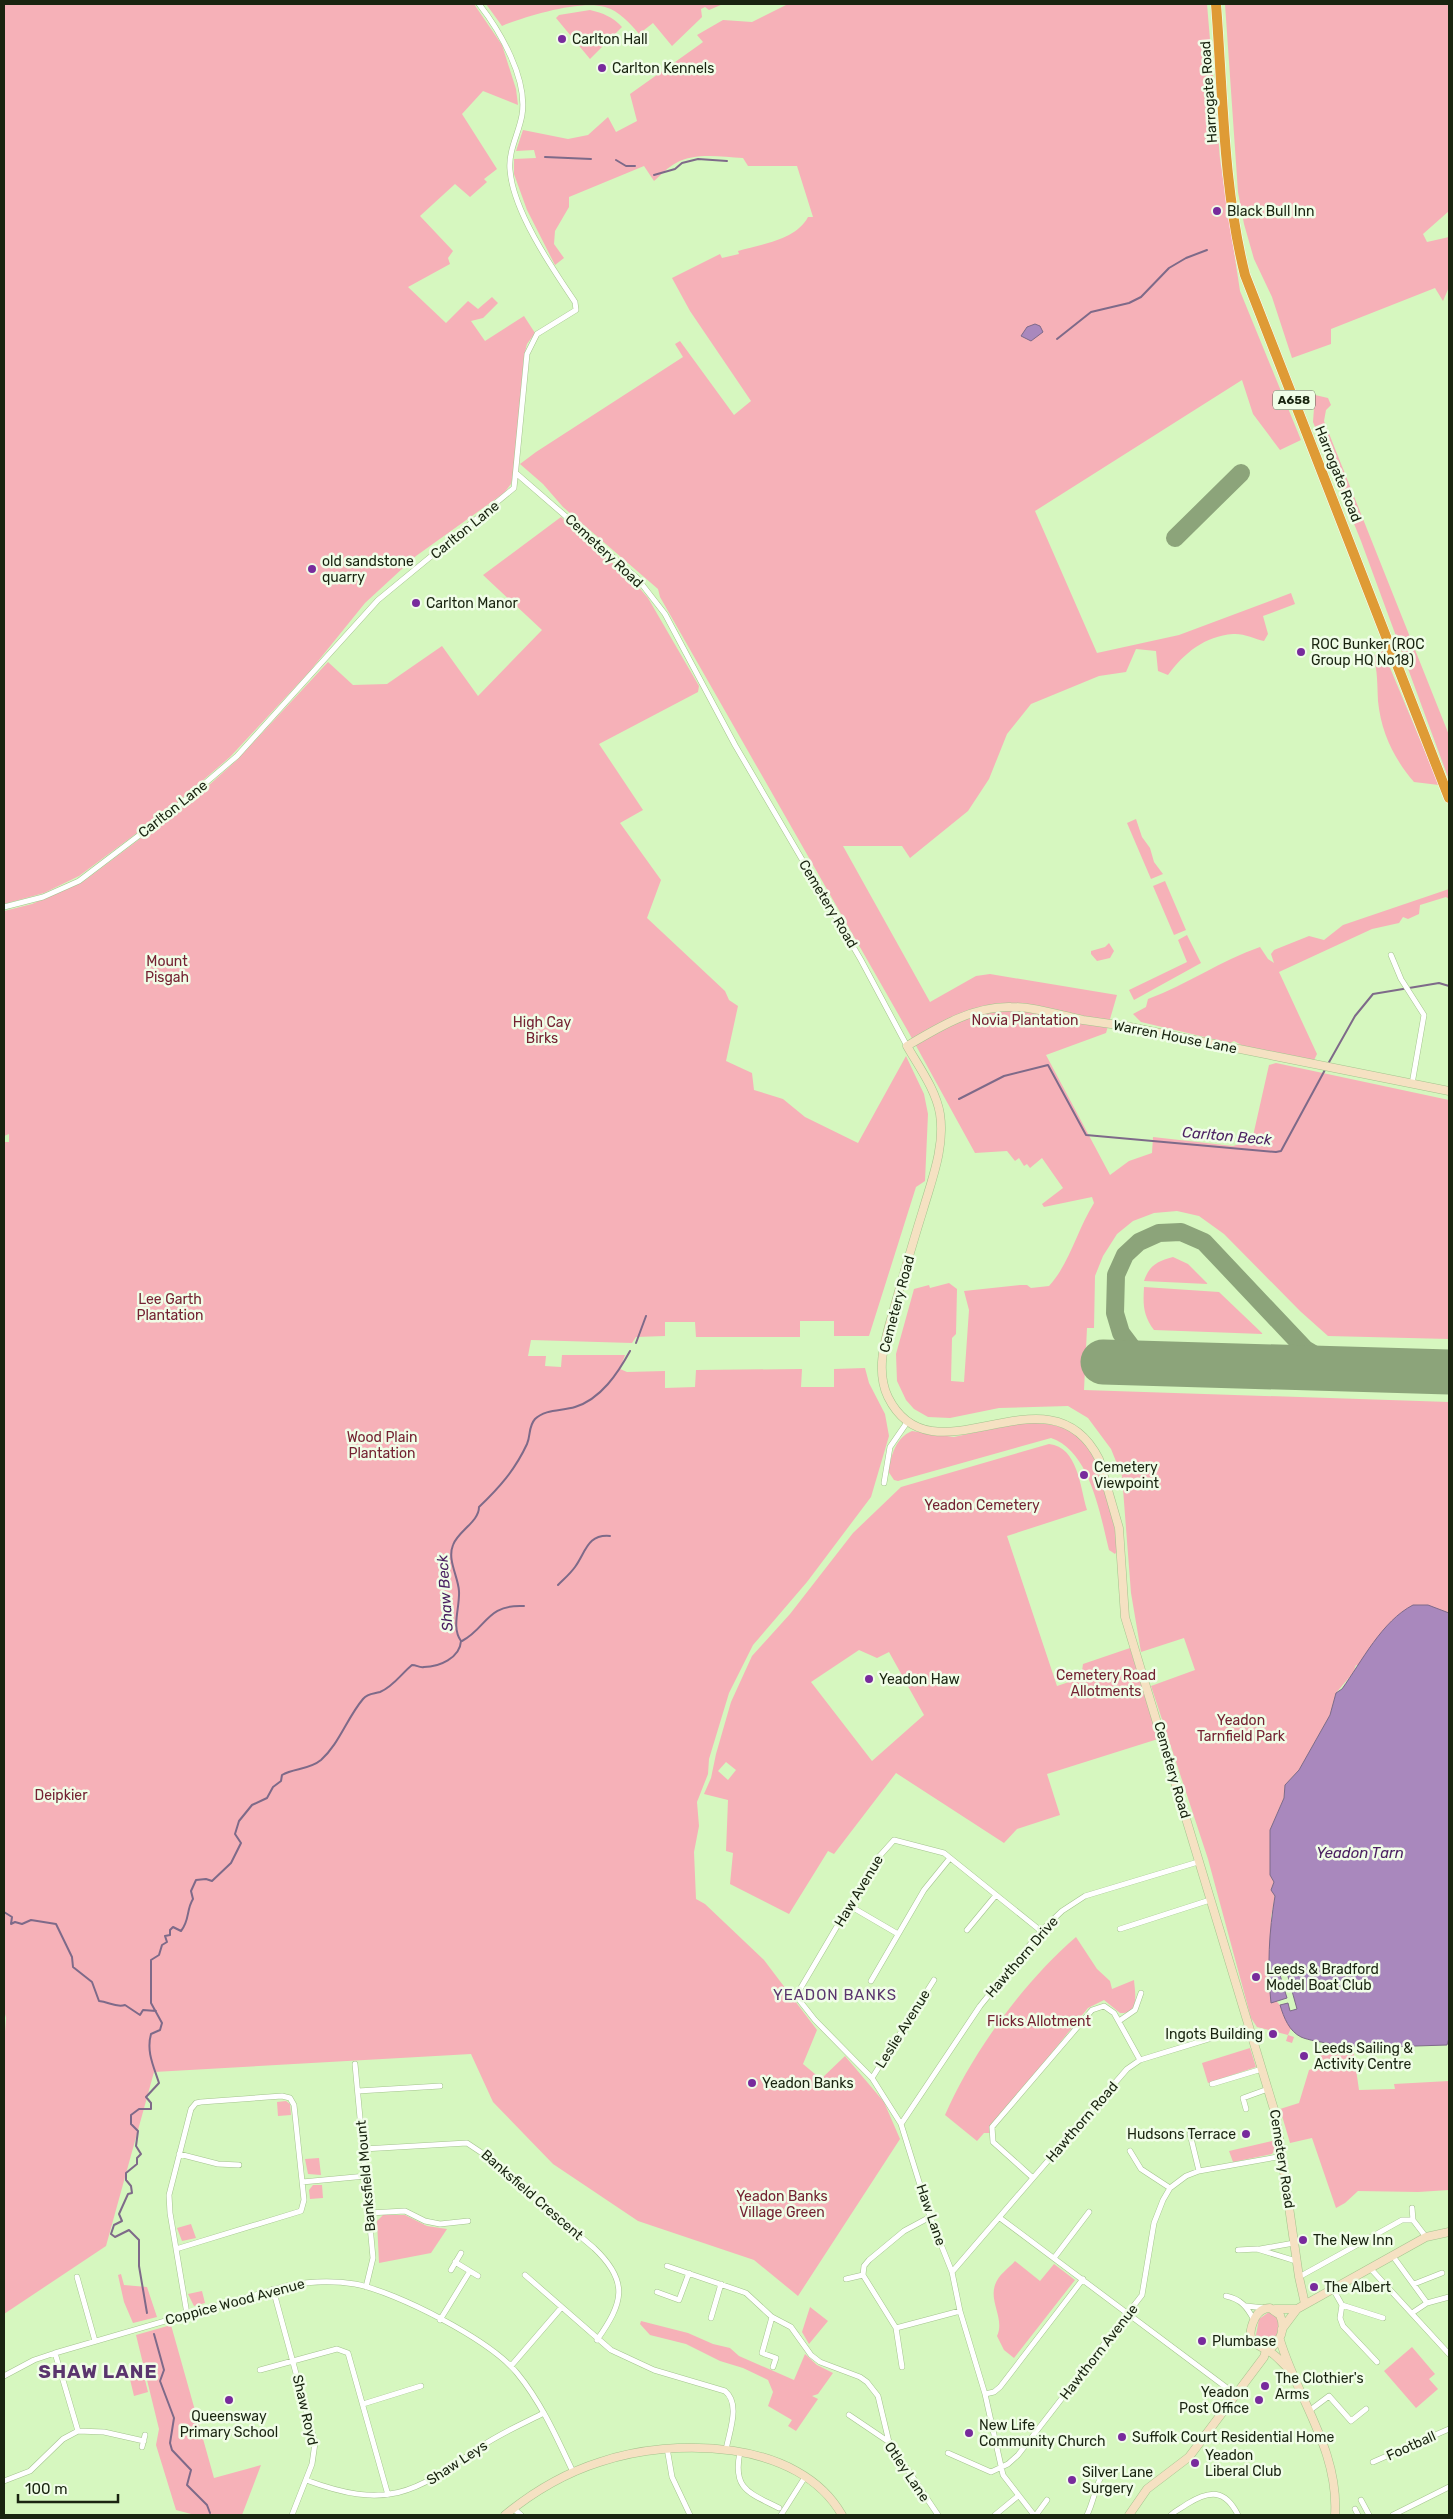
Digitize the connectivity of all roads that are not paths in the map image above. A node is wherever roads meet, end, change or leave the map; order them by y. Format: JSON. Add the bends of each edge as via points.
{"nodes":[{"id":1,"x":479,"y":4,"type":"edge"},
{"id":2,"x":1216,"y":4,"type":"edge"},
{"id":3,"x":517,"y":474,"type":"junction"},
{"id":4,"x":1449,"y":798,"type":"edge"},
{"id":5,"x":4,"y":907,"type":"edge"},
{"id":6,"x":1391,"y":955,"type":"dead end"},
{"id":7,"x":907,"y":1046,"type":"junction"},
{"id":8,"x":1412,"y":1084,"type":"junction"},
{"id":9,"x":1449,"y":1091,"type":"edge"},
{"id":10,"x":908,"y":1421,"type":"junction"},
{"id":11,"x":884,"y":1483,"type":"dead end"},
{"id":12,"x":950,"y":1858,"type":"junction"},
{"id":13,"x":1198,"y":1862,"type":"junction"},
{"id":14,"x":996,"y":1895,"type":"junction"},
{"id":15,"x":1210,"y":1900,"type":"junction"},
{"id":16,"x":850,"y":1906,"type":"junction"},
{"id":17,"x":1120,"y":1929,"type":"dead end"},
{"id":18,"x":967,"y":1930,"type":"dead end"},
{"id":19,"x":1041,"y":1931,"type":"junction"},
{"id":20,"x":898,"y":1934,"type":"junction"},
{"id":21,"x":934,"y":1980,"type":"dead end"},
{"id":22,"x":871,"y":1981,"type":"dead end"},
{"id":23,"x":1141,"y":1993,"type":"dead end"},
{"id":24,"x":796,"y":1996,"type":"joint"},
{"id":25,"x":1119,"y":2021,"type":"junction"},
{"id":26,"x":1248,"y":2027,"type":"junction"},
{"id":27,"x":1140,"y":2060,"type":"junction"},
{"id":28,"x":355,"y":2064,"type":"dead end"},
{"id":29,"x":1262,"y":2069,"type":"junction"},
{"id":30,"x":872,"y":2078,"type":"junction"},
{"id":31,"x":1212,"y":2084,"type":"dead end"},
{"id":32,"x":440,"y":2086,"type":"dead end"},
{"id":33,"x":1268,"y":2089,"type":"junction"},
{"id":34,"x":358,"y":2091,"type":"junction"},
{"id":35,"x":1246,"y":2109,"type":"dead end"},
{"id":36,"x":901,"y":2124,"type":"junction"},
{"id":37,"x":1190,"y":2134,"type":"dead end"},
{"id":38,"x":364,"y":2149,"type":"junction"},
{"id":39,"x":1130,"y":2151,"type":"dead end"},
{"id":40,"x":179,"y":2154,"type":"junction"},
{"id":41,"x":1284,"y":2156,"type":"junction"},
{"id":42,"x":239,"y":2165,"type":"dead end"},
{"id":43,"x":1199,"y":2171,"type":"junction"},
{"id":44,"x":366,"y":2176,"type":"junction"},
{"id":45,"x":1033,"y":2178,"type":"junction"},
{"id":46,"x":302,"y":2182,"type":"junction"},
{"id":47,"x":1170,"y":2188,"type":"junction"},
{"id":48,"x":1412,"y":2208,"type":"dead end"},
{"id":49,"x":1089,"y":2212,"type":"dead end"},
{"id":50,"x":369,"y":2213,"type":"junction"},
{"id":51,"x":930,"y":2217,"type":"junction"},
{"id":52,"x":1000,"y":2218,"type":"junction"},
{"id":53,"x":1412,"y":2220,"type":"junction"},
{"id":54,"x":468,"y":2221,"type":"dead end"},
{"id":55,"x":1449,"y":2232,"type":"edge"},
{"id":56,"x":1426,"y":2237,"type":"junction"},
{"id":57,"x":1294,"y":2243,"type":"junction"},
{"id":58,"x":176,"y":2249,"type":"junction"},
{"id":59,"x":1257,"y":2249,"type":"junction"},
{"id":60,"x":1238,"y":2250,"type":"dead end"},
{"id":61,"x":461,"y":2253,"type":"dead end"},
{"id":62,"x":1392,"y":2255,"type":"junction"},
{"id":63,"x":1054,"y":2258,"type":"junction"},
{"id":64,"x":1296,"y":2261,"type":"junction"},
{"id":65,"x":455,"y":2262,"type":"junction"},
{"id":66,"x":667,"y":2266,"type":"dead end"},
{"id":67,"x":1370,"y":2268,"type":"junction"},
{"id":68,"x":450,"y":2270,"type":"dead end"},
{"id":69,"x":470,"y":2271,"type":"junction"},
{"id":70,"x":952,"y":2272,"type":"junction"},
{"id":71,"x":689,"y":2273,"type":"junction"},
{"id":72,"x":1442,"y":2273,"type":"dead end"},
{"id":73,"x":525,"y":2275,"type":"dead end"},
{"id":74,"x":863,"y":2275,"type":"junction"},
{"id":75,"x":478,"y":2276,"type":"dead end"},
{"id":76,"x":77,"y":2277,"type":"dead end"},
{"id":77,"x":1299,"y":2278,"type":"junction"},
{"id":78,"x":846,"y":2279,"type":"dead end"},
{"id":79,"x":1082,"y":2279,"type":"junction"},
{"id":80,"x":721,"y":2284,"type":"junction"},
{"id":81,"x":1414,"y":2284,"type":"junction"},
{"id":82,"x":366,"y":2287,"type":"junction"},
{"id":83,"x":272,"y":2290,"type":"junction"},
{"id":84,"x":1333,"y":2290,"type":"junction"},
{"id":85,"x":657,"y":2292,"type":"dead end"},
{"id":86,"x":1226,"y":2296,"type":"dead end"},
{"id":87,"x":1449,"y":2297,"type":"edge"},
{"id":88,"x":1427,"y":2303,"type":"junction"},
{"id":89,"x":1305,"y":2304,"type":"junction"},
{"id":90,"x":1342,"y":2305,"type":"junction"},
{"id":91,"x":1246,"y":2306,"type":"junction"},
{"id":92,"x":561,"y":2308,"type":"junction"},
{"id":93,"x":1265,"y":2308,"type":"junction"},
{"id":94,"x":1274,"y":2309,"type":"junction"},
{"id":95,"x":1297,"y":2309,"type":"junction"},
{"id":96,"x":960,"y":2311,"type":"junction"},
{"id":97,"x":1412,"y":2312,"type":"junction"},
{"id":98,"x":186,"y":2314,"type":"junction"},
{"id":99,"x":1129,"y":2314,"type":"junction"},
{"id":100,"x":772,"y":2317,"type":"junction"},
{"id":101,"x":711,"y":2318,"type":"dead end"},
{"id":102,"x":1383,"y":2318,"type":"dead end"},
{"id":103,"x":440,"y":2320,"type":"junction"},
{"id":104,"x":1254,"y":2320,"type":"junction"},
{"id":105,"x":896,"y":2328,"type":"junction"},
{"id":106,"x":1282,"y":2329,"type":"junction"},
{"id":107,"x":597,"y":2340,"type":"junction"},
{"id":108,"x":1280,"y":2340,"type":"junction"},
{"id":109,"x":94,"y":2341,"type":"junction"},
{"id":110,"x":1267,"y":2350,"type":"junction"},
{"id":111,"x":55,"y":2353,"type":"junction"},
{"id":112,"x":1449,"y":2354,"type":"edge"},
{"id":113,"x":293,"y":2360,"type":"junction"},
{"id":114,"x":1377,"y":2362,"type":"dead end"},
{"id":115,"x":511,"y":2366,"type":"junction"},
{"id":116,"x":773,"y":2366,"type":"dead end"},
{"id":117,"x":902,"y":2367,"type":"dead end"},
{"id":118,"x":1288,"y":2368,"type":"junction"},
{"id":119,"x":260,"y":2370,"type":"dead end"},
{"id":120,"x":4,"y":2376,"type":"edge"},
{"id":121,"x":421,"y":2386,"type":"dead end"},
{"id":122,"x":985,"y":2394,"type":"junction"},
{"id":123,"x":1235,"y":2394,"type":"junction"},
{"id":124,"x":363,"y":2404,"type":"junction"},
{"id":125,"x":1366,"y":2409,"type":"dead end"},
{"id":126,"x":1309,"y":2412,"type":"junction"},
{"id":127,"x":544,"y":2414,"type":"junction"},
{"id":128,"x":849,"y":2416,"type":"dead end"},
{"id":129,"x":1449,"y":2429,"type":"edge"},
{"id":130,"x":78,"y":2431,"type":"junction"},
{"id":131,"x":889,"y":2442,"type":"junction"},
{"id":132,"x":142,"y":2447,"type":"dead end"},
{"id":133,"x":667,"y":2448,"type":"junction"},
{"id":134,"x":726,"y":2450,"type":"junction"},
{"id":135,"x":740,"y":2452,"type":"junction"},
{"id":136,"x":948,"y":2453,"type":"dead end"},
{"id":137,"x":1373,"y":2462,"type":"dead end"},
{"id":138,"x":1001,"y":2468,"type":"junction"},
{"id":139,"x":573,"y":2472,"type":"junction"},
{"id":140,"x":1103,"y":2473,"type":"dead end"},
{"id":141,"x":806,"y":2477,"type":"junction"},
{"id":142,"x":306,"y":2480,"type":"junction"},
{"id":143,"x":4,"y":2481,"type":"edge"},
{"id":144,"x":1449,"y":2487,"type":"edge"},
{"id":145,"x":388,"y":2494,"type":"junction"},
{"id":146,"x":1018,"y":2496,"type":"junction"},
{"id":147,"x":1047,"y":2500,"type":"dead end"},
{"id":148,"x":1361,"y":2500,"type":"dead end"},
{"id":149,"x":513,"y":2508,"type":"junction"},
{"id":150,"x":779,"y":2508,"type":"dead end"},
{"id":151,"x":1355,"y":2509,"type":"dead end"},
{"id":152,"x":1130,"y":2513,"type":"edge"},
{"id":153,"x":292,"y":2515,"type":"edge"},
{"id":154,"x":505,"y":2515,"type":"edge"},
{"id":155,"x":520,"y":2515,"type":"edge"},
{"id":156,"x":690,"y":2515,"type":"edge"},
{"id":157,"x":781,"y":2515,"type":"edge"},
{"id":158,"x":842,"y":2515,"type":"edge"},
{"id":159,"x":938,"y":2515,"type":"edge"},
{"id":160,"x":995,"y":2515,"type":"edge"},
{"id":161,"x":1035,"y":2515,"type":"edge"},
{"id":162,"x":1087,"y":2515,"type":"edge"},
{"id":163,"x":1139,"y":2515,"type":"edge"},
{"id":164,"x":1171,"y":2515,"type":"edge"},
{"id":165,"x":1238,"y":2515,"type":"edge"},
{"id":166,"x":1335,"y":2515,"type":"edge"},
{"id":167,"x":1358,"y":2515,"type":"edge"},
{"id":168,"x":1369,"y":2515,"type":"edge"},
{"id":169,"x":1393,"y":2515,"type":"edge"}],
"edges":[{"from":1,"to":3,"type":"street","name":"Carlton Lane","via":[[504,41],[522,95],[522,114],[510,159],[512,182],[540,248],[575,302],[576,310],[537,334],[527,354]]},
{"from":2,"to":4,"type":"highway","name":"Harrogate Road","number":"A658","via":[[1228,169],[1236,240],[1245,275]]},
{"from":3,"to":5,"type":"street","name":"Carlton Lane","via":[[514,488],[378,600],[252,741],[218,773],[79,881],[42,897]]},
{"from":3,"to":7,"type":"street","name":"Cemetery Road","via":[[637,578],[665,614]]},
{"from":6,"to":8,"type":"street","via":[[1401,979],[1424,1015]]},
{"from":7,"to":8,"type":"street","name":"Warren House Lane","via":[[942,1025],[977,1012],[1009,1006]]},
{"from":7,"to":10,"type":"street","name":"Cemetery Road","via":[[933,1094],[940,1112],[941,1132],[939,1154],[887,1333],[882,1362],[888,1398]]},
{"from":8,"to":9,"type":"street","name":"Warren House Lane"},
{"from":10,"to":11,"type":"street","via":[[890,1447]]},
{"from":10,"to":13,"type":"street","name":"Cemetery Road","via":[[930,1432],[946,1432],[1020,1419],[1051,1419],[1076,1430],[1094,1451],[1104,1472],[1119,1528],[1125,1617]]},
{"from":12,"to":14,"type":"street","name":"Haw Avenue"},
{"from":12,"to":16,"type":"street","name":"Haw Avenue","via":[[942,1852],[894,1840],[876,1860]]},
{"from":12,"to":20,"type":"street","via":[[924,1890]]},
{"from":13,"to":15,"type":"street","name":"Cemetery Road"},
{"from":13,"to":19,"type":"street","name":"Hawthorn Drive","via":[[1085,1896],[1062,1911]]},
{"from":14,"to":18,"type":"street"},
{"from":14,"to":19,"type":"street","name":"Haw Avenue"},
{"from":15,"to":17,"type":"street"},
{"from":15,"to":26,"type":"street","name":"Cemetery Road"},
{"from":16,"to":20,"type":"street"},
{"from":16,"to":24,"type":"street","name":"Haw Avenue"},
{"from":19,"to":36,"type":"street","name":"Hawthorn Drive","via":[[980,2006]]},
{"from":20,"to":22,"type":"street"},
{"from":21,"to":30,"type":"street","name":"Leslie Avenue"},
{"from":23,"to":25,"type":"street","via":[[1135,2010]]},
{"from":24,"to":30,"type":"street","name":"Haw Lane"},
{"from":25,"to":27,"type":"street"},
{"from":25,"to":45,"type":"street","via":[[1104,2006],[1092,2010],[992,2128],[993,2142]]},
{"from":26,"to":27,"type":"street","name":"Hawthorn Road"},
{"from":26,"to":29,"type":"street","name":"Cemetery Road"},
{"from":27,"to":45,"type":"street","name":"Hawthorn Road","via":[[1128,2069]]},
{"from":28,"to":34,"type":"street","name":"Banksfield Mount"},
{"from":29,"to":31,"type":"street"},
{"from":29,"to":33,"type":"street","name":"Cemetery Road"},
{"from":30,"to":36,"type":"street","name":"Haw Lane"},
{"from":32,"to":34,"type":"street"},
{"from":33,"to":35,"type":"street","via":[[1243,2098]]},
{"from":33,"to":41,"type":"street","name":"Cemetery Road"},
{"from":34,"to":38,"type":"street","name":"Banksfield Mount"},
{"from":36,"to":51,"type":"street","name":"Haw Lane"},
{"from":37,"to":43,"type":"street"},
{"from":38,"to":44,"type":"street","name":"Banksfield Mount"},
{"from":38,"to":107,"type":"street","name":"Banksfield Crescent","via":[[462,2143],[482,2152],[611,2266],[618,2288],[617,2308]]},
{"from":39,"to":47,"type":"street","via":[[1141,2169]]},
{"from":40,"to":42,"type":"street","via":[[218,2164]]},
{"from":40,"to":46,"type":"street","via":[[190,2109],[196,2103],[286,2096],[294,2105]]},
{"from":40,"to":58,"type":"street","via":[[169,2195]]},
{"from":41,"to":43,"type":"street","name":"Hawthorn Avenue"},
{"from":41,"to":57,"type":"street","name":"Cemetery Road"},
{"from":43,"to":47,"type":"street","name":"Hawthorn Avenue"},
{"from":44,"to":46,"type":"street"},
{"from":44,"to":50,"type":"street","name":"Banksfield Mount"},
{"from":45,"to":52,"type":"street","name":"Hawthorn Road"},
{"from":46,"to":58,"type":"street","via":[[304,2204],[299,2213]]},
{"from":47,"to":99,"type":"street","name":"Hawthorn Avenue","via":[[1154,2223],[1142,2295]]},
{"from":48,"to":53,"type":"street"},
{"from":49,"to":63,"type":"street"},
{"from":50,"to":54,"type":"street","via":[[405,2211],[440,2224]]},
{"from":50,"to":82,"type":"street","name":"Banksfield Mount","via":[[373,2258]]},
{"from":51,"to":70,"type":"street","name":"Haw Lane"},
{"from":51,"to":74,"type":"street","via":[[904,2231],[869,2260]]},
{"from":52,"to":63,"type":"street"},
{"from":52,"to":70,"type":"street","name":"Hawthorn Road"},
{"from":53,"to":56,"type":"street"},
{"from":53,"to":77,"type":"street","via":[[1402,2220]]},
{"from":55,"to":56,"type":"street"},
{"from":56,"to":62,"type":"street"},
{"from":57,"to":59,"type":"street"},
{"from":57,"to":64,"type":"street","name":"Cemetery Road"},
{"from":58,"to":98,"type":"street"},
{"from":59,"to":60,"type":"street"},
{"from":59,"to":64,"type":"street"},
{"from":61,"to":65,"type":"street"},
{"from":62,"to":67,"type":"street"},
{"from":62,"to":81,"type":"street"},
{"from":63,"to":79,"type":"street"},
{"from":64,"to":77,"type":"street","name":"Cemetery Road"},
{"from":65,"to":68,"type":"street"},
{"from":65,"to":69,"type":"street"},
{"from":66,"to":71,"type":"street"},
{"from":67,"to":84,"type":"street"},
{"from":67,"to":97,"type":"street"},
{"from":69,"to":75,"type":"street"},
{"from":69,"to":103,"type":"street"},
{"from":70,"to":96,"type":"street","name":"Haw Lane"},
{"from":71,"to":80,"type":"street"},
{"from":71,"to":85,"type":"street","via":[[679,2300]]},
{"from":72,"to":81,"type":"street"},
{"from":73,"to":92,"type":"street"},
{"from":74,"to":78,"type":"street"},
{"from":74,"to":105,"type":"street"},
{"from":76,"to":109,"type":"street"},
{"from":77,"to":89,"type":"street","name":"Cemetery Road"},
{"from":79,"to":99,"type":"street"},
{"from":79,"to":122,"type":"street","via":[[1000,2387]]},
{"from":80,"to":100,"type":"street","via":[[746,2292]]},
{"from":80,"to":101,"type":"street"},
{"from":81,"to":88,"type":"street"},
{"from":82,"to":83,"type":"street","name":"Coppice Wood Avenue","via":[[319,2281]]},
{"from":82,"to":103,"type":"street","name":"Coppice Wood Avenue"},
{"from":83,"to":98,"type":"street","name":"Coppice Wood Avenue"},
{"from":83,"to":113,"type":"street","name":"Shaw Royd"},
{"from":84,"to":89,"type":"street"},
{"from":84,"to":90,"type":"street"},
{"from":86,"to":91,"type":"street"},
{"from":87,"to":88,"type":"street"},
{"from":88,"to":97,"type":"street"},
{"from":89,"to":95,"type":"street"},
{"from":90,"to":102,"type":"street"},
{"from":90,"to":114,"type":"street","via":[[1340,2318],[1343,2326]]},
{"from":91,"to":93,"type":"street"},
{"from":91,"to":104,"type":"street"},
{"from":92,"to":107,"type":"street"},
{"from":92,"to":115,"type":"street"},
{"from":93,"to":94,"type":"street"},
{"from":93,"to":104,"type":"street"},
{"from":94,"to":95,"type":"street"},
{"from":94,"to":106,"type":"street","via":[[1280,2315]]},
{"from":95,"to":106,"type":"street"},
{"from":96,"to":105,"type":"street"},
{"from":96,"to":122,"type":"street","name":"Haw Lane"},
{"from":97,"to":112,"type":"street"},
{"from":98,"to":109,"type":"street","name":"Coppice Wood Avenue"},
{"from":99,"to":123,"type":"street"},
{"from":99,"to":138,"type":"street","name":"Hawthorn Avenue","via":[[1018,2455]]},
{"from":100,"to":116,"type":"street","via":[[762,2353],[776,2358]]},
{"from":100,"to":131,"type":"street","via":[[791,2327],[820,2362],[860,2377],[875,2390]]},
{"from":103,"to":115,"type":"street","name":"Coppice Wood Avenue","via":[[486,2345]]},
{"from":104,"to":110,"type":"street","via":[[1251,2339],[1255,2345]]},
{"from":105,"to":117,"type":"street"},
{"from":106,"to":108,"type":"street"},
{"from":107,"to":134,"type":"street","via":[[626,2359],[730,2395],[733,2412]]},
{"from":108,"to":110,"type":"street"},
{"from":108,"to":118,"type":"street"},
{"from":109,"to":111,"type":"street","name":"Coppice Wood Avenue"},
{"from":110,"to":118,"type":"street"},
{"from":110,"to":123,"type":"street"},
{"from":111,"to":120,"type":"street","name":"Coppice Wood Avenue"},
{"from":111,"to":130,"type":"street"},
{"from":113,"to":119,"type":"street","name":"Shaw Royd"},
{"from":113,"to":124,"type":"street","via":[[344,2350]]},
{"from":113,"to":142,"type":"street","name":"Shaw Royd","via":[[315,2443]]},
{"from":115,"to":127,"type":"street","name":"Coppice Wood Avenue"},
{"from":118,"to":126,"type":"street"},
{"from":121,"to":124,"type":"street"},
{"from":122,"to":138,"type":"street","name":"Haw Lane"},
{"from":123,"to":152,"type":"street","via":[[1189,2458],[1147,2489]]},
{"from":124,"to":145,"type":"street"},
{"from":125,"to":126,"type":"street","via":[[1352,2421],[1329,2396]]},
{"from":126,"to":166,"type":"street","via":[[1334,2473]]},
{"from":127,"to":139,"type":"street","name":"Coppice Wood Avenue"},
{"from":127,"to":145,"type":"street","name":"Shaw Leys","via":[[480,2447],[435,2479],[416,2488]]},
{"from":128,"to":131,"type":"street","name":"Otley Lane"},
{"from":129,"to":137,"type":"street","name":"Football"},
{"from":130,"to":132,"type":"street","via":[[95,2430],[144,2438]]},
{"from":130,"to":143,"type":"street","via":[[63,2439],[30,2471]]},
{"from":131,"to":159,"type":"street","name":"Otley Lane"},
{"from":133,"to":134,"type":"street"},
{"from":133,"to":139,"type":"street","via":[[623,2455]]},
{"from":133,"to":156,"type":"street","via":[[672,2477]]},
{"from":134,"to":135,"type":"street"},
{"from":135,"to":141,"type":"street","via":[[777,2462]]},
{"from":135,"to":150,"type":"street","via":[[739,2481],[749,2492]]},
{"from":136,"to":138,"type":"street","via":[[990,2472]]},
{"from":138,"to":146,"type":"street","name":"Haw Lane"},
{"from":139,"to":149,"type":"street"},
{"from":140,"to":162,"type":"street"},
{"from":141,"to":157,"type":"street"},
{"from":141,"to":158,"type":"street","via":[[828,2495]]},
{"from":142,"to":145,"type":"street","name":"Shaw Leys","via":[[348,2494]]},
{"from":142,"to":153,"type":"street","name":"Shaw Royd"},
{"from":144,"to":169,"type":"street"},
{"from":146,"to":160,"type":"street"},
{"from":146,"to":161,"type":"street","name":"Haw Lane"},
{"from":147,"to":161,"type":"street"},
{"from":148,"to":168,"type":"street"},
{"from":149,"to":154,"type":"street"},
{"from":149,"to":155,"type":"street"},
{"from":151,"to":167,"type":"street"},
{"from":152,"to":163,"type":"street"},
{"from":164,"to":165,"type":"street","via":[[1204,2494],[1214,2493],[1230,2502]]}]}
